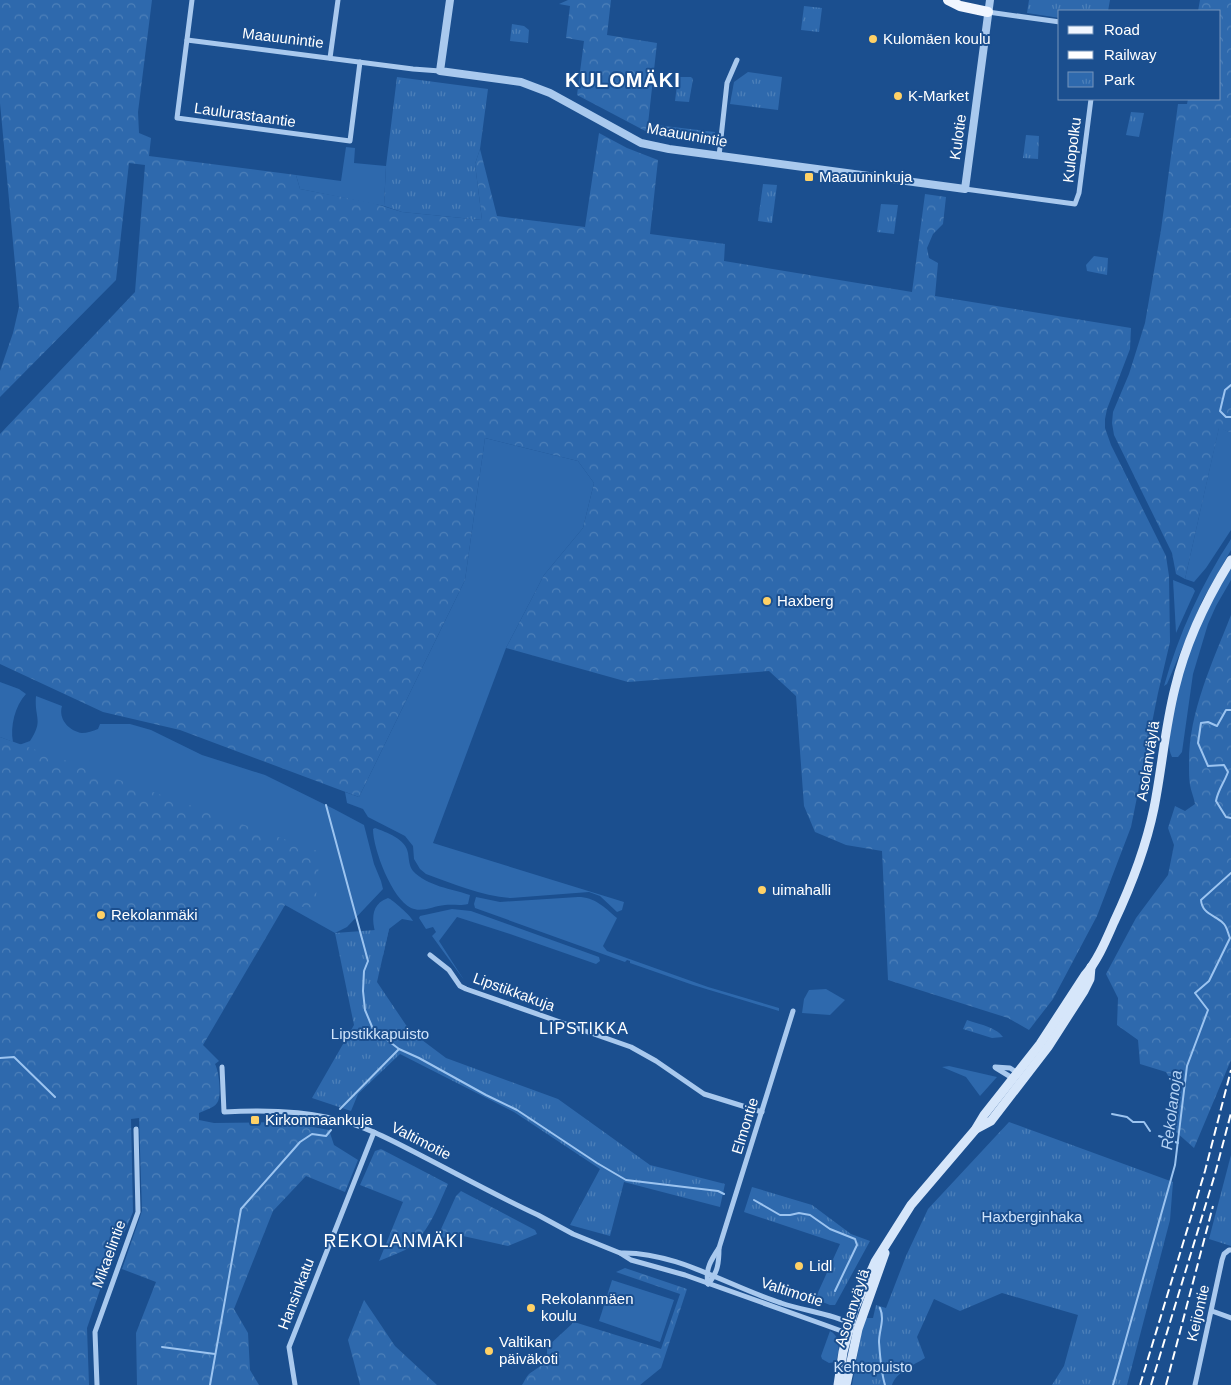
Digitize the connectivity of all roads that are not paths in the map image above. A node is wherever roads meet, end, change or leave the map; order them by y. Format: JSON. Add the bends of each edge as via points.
{"nodes":[{"id":1,"x":192,"y":0,"type":"edge"},
{"id":2,"x":338,"y":0,"type":"edge"},
{"id":3,"x":450,"y":0,"type":"edge"},
{"id":4,"x":948,"y":0,"type":"edge"},
{"id":5,"x":990,"y":0,"type":"edge"},
{"id":6,"x":988,"y":12,"type":"junction"},
{"id":7,"x":1058,"y":22,"type":"edge"},
{"id":8,"x":187,"y":40,"type":"junction"},
{"id":9,"x":330,"y":58,"type":"junction"},
{"id":10,"x":738,"y":60,"type":"dead end"},
{"id":11,"x":360,"y":62,"type":"junction"},
{"id":12,"x":440,"y":71,"type":"junction"},
{"id":13,"x":1091,"y":100,"type":"edge"},
{"id":14,"x":719,"y":156,"type":"junction"},
{"id":15,"x":965,"y":189,"type":"junction"},
{"id":16,"x":1075,"y":204,"type":"joint"},
{"id":17,"x":1231,"y":560,"type":"edge"},
{"id":18,"x":430,"y":955,"type":"dead end"},
{"id":19,"x":1091,"y":967,"type":"junction"},
{"id":20,"x":793,"y":1012,"type":"dead end"},
{"id":21,"x":222,"y":1067,"type":"dead end"},
{"id":22,"x":1015,"y":1076,"type":"junction"},
{"id":23,"x":1024,"y":1080,"type":"junction"},
{"id":24,"x":762,"y":1112,"type":"junction"},
{"id":25,"x":136,"y":1130,"type":"dead end"},
{"id":26,"x":975,"y":1130,"type":"junction"},
{"id":27,"x":374,"y":1132,"type":"junction"},
{"id":28,"x":719,"y":1248,"type":"junction"},
{"id":29,"x":1231,"y":1250,"type":"edge"},
{"id":30,"x":620,"y":1253,"type":"junction"},
{"id":31,"x":706,"y":1273,"type":"junction"},
{"id":32,"x":714,"y":1276,"type":"junction"},
{"id":33,"x":708,"y":1284,"type":"junction"},
{"id":34,"x":1212,"y":1311,"type":"junction"},
{"id":35,"x":1231,"y":1318,"type":"edge"},
{"id":36,"x":854,"y":1326,"type":"junction"},
{"id":37,"x":848,"y":1333,"type":"junction"},
{"id":38,"x":97,"y":1385,"type":"edge"},
{"id":39,"x":295,"y":1385,"type":"edge"},
{"id":40,"x":838,"y":1385,"type":"edge"},
{"id":41,"x":846,"y":1385,"type":"edge"},
{"id":42,"x":1195,"y":1385,"type":"edge"}],
"edges":[{"from":1,"to":8,"type":"street","name":"Laulurastaantie"},
{"from":2,"to":9,"type":"street"},
{"from":3,"to":12,"type":"street"},
{"from":4,"to":6,"type":"main road"},
{"from":5,"to":6,"type":"street","name":"Kulotie"},
{"from":6,"to":7,"type":"street"},
{"from":6,"to":15,"type":"street","name":"Kulotie"},
{"from":8,"to":9,"type":"street","name":"Maauunintie"},
{"from":8,"to":11,"type":"street","name":"Laulurastaantie","via":[[177,118],[350,141]]},
{"from":9,"to":11,"type":"street","name":"Maauunintie"},
{"from":10,"to":14,"type":"street","via":[[728,83]]},
{"from":11,"to":12,"type":"street","name":"Maauunintie"},
{"from":12,"to":14,"type":"street","name":"Maauunintie","via":[[532,85],[642,142]]},
{"from":13,"to":16,"type":"street","name":"Kulopolku"},
{"from":14,"to":15,"type":"street","name":"Maauunintie"},
{"from":15,"to":16,"type":"street","name":"Maauunintie"},
{"from":17,"to":19,"type":"main road","name":"Asolanväylä","via":[[1203,609],[1189,642],[1175,687],[1154,809],[1142,851],[1123,904]]},
{"from":18,"to":24,"type":"street","name":"Lipstikkakuja","via":[[466,989],[631,1047],[704,1094]]},
{"from":19,"to":22,"type":"main road","name":"Asolanväylä"},
{"from":19,"to":23,"type":"main road","name":"Asolanväylä","via":[[1084,991]]},
{"from":20,"to":24,"type":"street","name":"Elmontie"},
{"from":21,"to":27,"type":"street","name":"Valtimotie","via":[[224,1112],[300,1112],[347,1122]]},
{"from":22,"to":23,"type":"street"},
{"from":22,"to":26,"type":"main road","name":"Asolanväylä"},
{"from":23,"to":26,"type":"main road","name":"Asolanväylä","via":[[992,1121]]},
{"from":24,"to":28,"type":"street","name":"Elmontie"},
{"from":25,"to":38,"type":"street","name":"Mikaelintie","via":[[138,1212],[95,1332]]},
{"from":26,"to":36,"type":"main road","name":"Asolanväylä","via":[[912,1205],[871,1270],[856,1306]]},
{"from":27,"to":30,"type":"street","name":"Valtimotie","via":[[550,1223]]},
{"from":27,"to":39,"type":"street","name":"Hansinkatu","via":[[289,1347]]},
{"from":28,"to":31,"type":"street","name":"Elmontie"},
{"from":28,"to":32,"type":"street","name":"Elmontie"},
{"from":29,"to":34,"type":"street","name":"Keijontie","via":[[1224,1254],[1222,1260]]},
{"from":30,"to":31,"type":"street","name":"Valtimotie","via":[[634,1252],[660,1258]]},
{"from":30,"to":33,"type":"street","name":"Valtimotie","via":[[631,1260]]},
{"from":31,"to":32,"type":"street","name":"Valtimotie"},
{"from":31,"to":33,"type":"street"},
{"from":32,"to":33,"type":"street","name":"Elmontie"},
{"from":32,"to":36,"type":"street","name":"Valtimotie","via":[[780,1303]]},
{"from":33,"to":37,"type":"street","name":"Valtimotie"},
{"from":34,"to":35,"type":"street"},
{"from":34,"to":42,"type":"street","name":"Keijontie"},
{"from":36,"to":37,"type":"main road","name":"Asolanväylä"},
{"from":36,"to":41,"type":"main road","name":"Asolanväylä"},
{"from":37,"to":40,"type":"main road","name":"Asolanväylä"}]}
